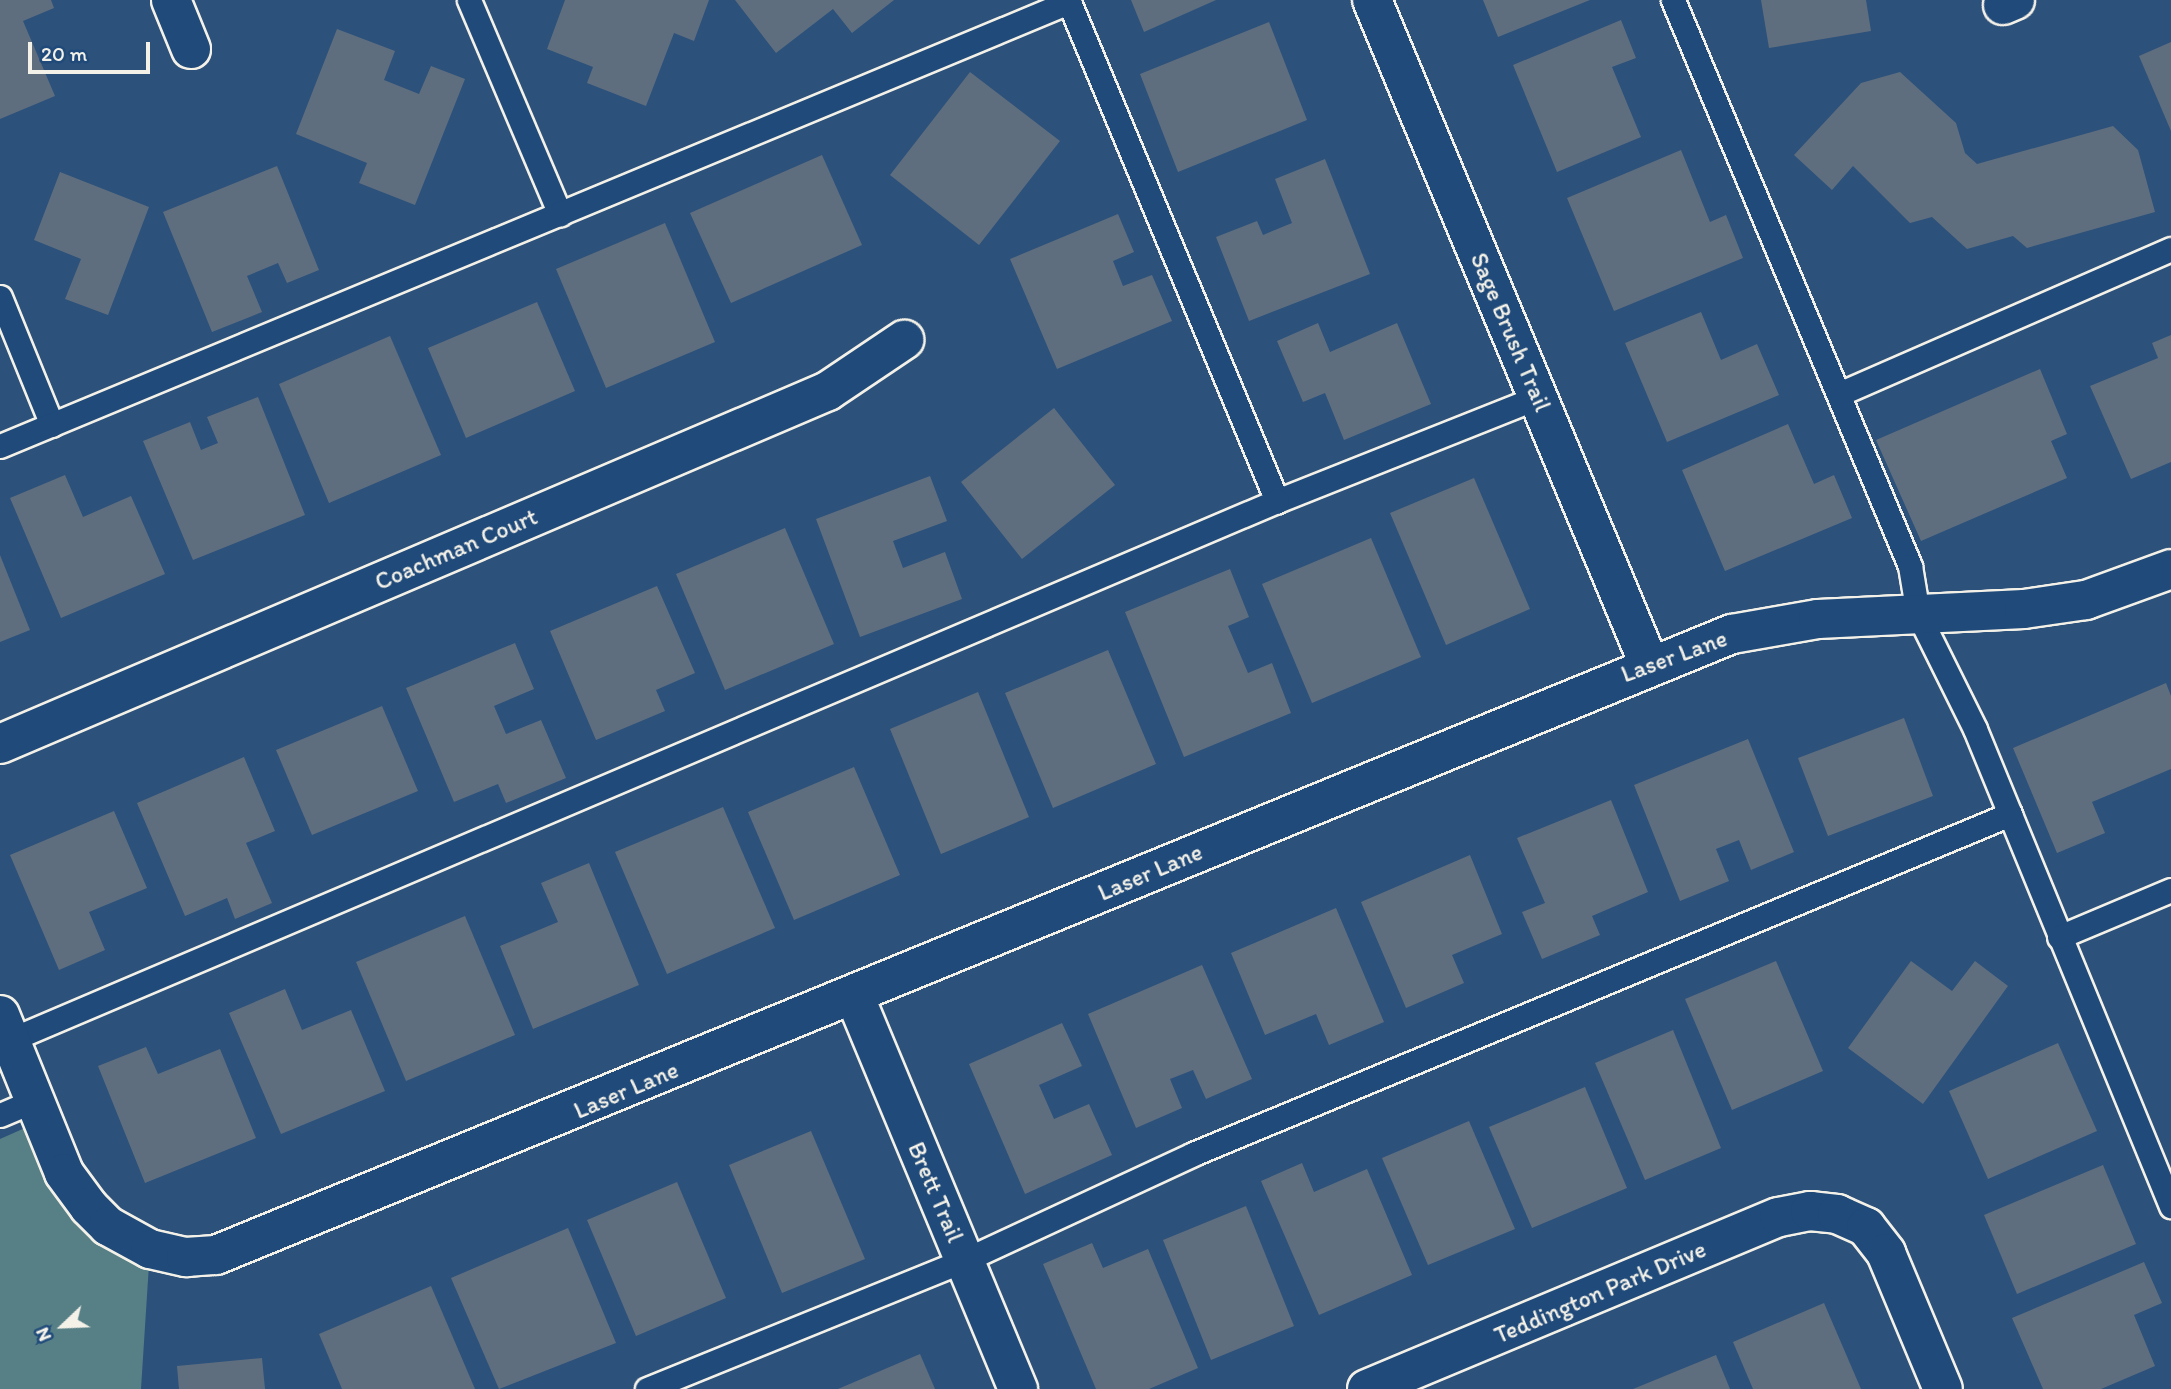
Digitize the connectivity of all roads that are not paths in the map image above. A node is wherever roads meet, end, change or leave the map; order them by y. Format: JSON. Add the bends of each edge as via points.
{"nodes":[{"id":1,"x":171,"y":0,"type":"edge"},
{"id":2,"x":470,"y":0,"type":"edge"},
{"id":3,"x":1372,"y":0,"type":"edge"},
{"id":4,"x":1673,"y":0,"type":"edge"},
{"id":5,"x":1069,"y":1,"type":"edge"},
{"id":6,"x":191,"y":49,"type":"dead end"},
{"id":7,"x":560,"y":214,"type":"junction"},
{"id":8,"x":2171,"y":249,"type":"edge"},
{"id":9,"x":0,"y":297,"type":"edge"},
{"id":10,"x":904,"y":340,"type":"dead end"},
{"id":11,"x":1839,"y":394,"type":"junction"},
{"id":12,"x":1538,"y":397,"type":"junction"},
{"id":13,"x":52,"y":425,"type":"junction"},
{"id":14,"x":0,"y":446,"type":"edge"},
{"id":15,"x":1277,"y":501,"type":"junction"},
{"id":16,"x":2171,"y":569,"type":"edge"},
{"id":17,"x":1918,"y":614,"type":"junction"},
{"id":18,"x":1649,"y":664,"type":"junction"},
{"id":19,"x":0,"y":744,"type":"edge"},
{"id":20,"x":2010,"y":814,"type":"junction"},
{"id":21,"x":2171,"y":890,"type":"edge"},
{"id":22,"x":2059,"y":937,"type":"junction"},
{"id":23,"x":854,"y":995,"type":"junction"},
{"id":24,"x":5,"y":1028,"type":"edge"},
{"id":25,"x":35,"y":1100,"type":"junction"},
{"id":26,"x":0,"y":1115,"type":"edge"},
{"id":27,"x":2171,"y":1206,"type":"edge"},
{"id":28,"x":965,"y":1260,"type":"junction"},
{"id":29,"x":647,"y":1389,"type":"edge"},
{"id":30,"x":1018,"y":1389,"type":"edge"},
{"id":31,"x":1367,"y":1389,"type":"edge"},
{"id":32,"x":1942,"y":1389,"type":"edge"}],
"edges":[{"from":1,"to":6,"type":"street"},
{"from":2,"to":7,"type":"lane"},
{"from":3,"to":12,"type":"street","name":"Sage Brush Trail"},
{"from":4,"to":11,"type":"lane"},
{"from":5,"to":7,"type":"lane"},
{"from":5,"to":15,"type":"lane"},
{"from":7,"to":13,"type":"lane"},
{"from":8,"to":11,"type":"lane"},
{"from":9,"to":13,"type":"lane"},
{"from":10,"to":19,"type":"street","name":"Coachman Court","via":[[828,391]]},
{"from":11,"to":17,"type":"lane","via":[[1910,566]]},
{"from":12,"to":15,"type":"lane"},
{"from":12,"to":18,"type":"street","name":"Sage Brush Trail"},
{"from":13,"to":14,"type":"lane"},
{"from":15,"to":24,"type":"lane"},
{"from":16,"to":17,"type":"street","name":"Laser Lane","via":[[2087,600]]},
{"from":17,"to":18,"type":"street","name":"Laser Lane","via":[[1772,624]]},
{"from":17,"to":20,"type":"lane"},
{"from":18,"to":23,"type":"street","name":"Laser Lane"},
{"from":20,"to":22,"type":"lane"},
{"from":20,"to":28,"type":"lane","via":[[1193,1154]]},
{"from":21,"to":22,"type":"lane"},
{"from":22,"to":27,"type":"lane"},
{"from":23,"to":25,"type":"street","name":"Laser Lane","via":[[246,1247],[186,1257],[150,1249],[108,1226],[89,1208],[64,1173]]},
{"from":23,"to":28,"type":"street","name":"Brett Trail"},
{"from":24,"to":25,"type":"street","name":"Laser Lane"},
{"from":25,"to":26,"type":"lane"},
{"from":28,"to":29,"type":"lane"},
{"from":28,"to":30,"type":"street","name":"Brett Trail"},
{"from":31,"to":32,"type":"street","name":"Teddington Park Drive","via":[[1779,1217],[1810,1211],[1837,1214],[1866,1227],[1886,1254]]}]}
